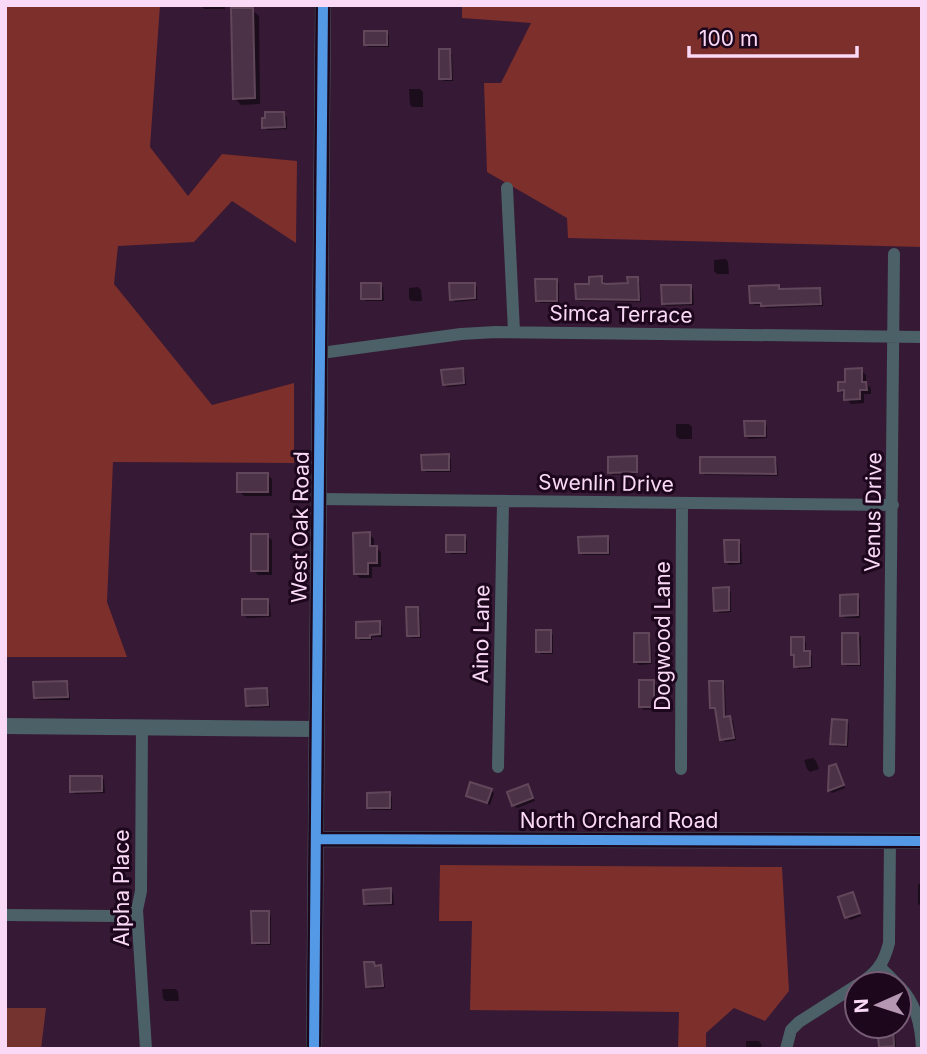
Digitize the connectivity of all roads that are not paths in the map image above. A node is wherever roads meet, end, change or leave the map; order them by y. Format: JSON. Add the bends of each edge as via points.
{"nodes":[{"id":1,"x":323,"y":5,"type":"edge"},
{"id":2,"x":507,"y":188,"type":"dead end"},
{"id":3,"x":894,"y":254,"type":"dead end"},
{"id":4,"x":514,"y":331,"type":"junction"},
{"id":5,"x":894,"y":337,"type":"junction"},
{"id":6,"x":922,"y":337,"type":"edge"},
{"id":7,"x":321,"y":353,"type":"junction"},
{"id":8,"x":320,"y":499,"type":"junction"},
{"id":9,"x":503,"y":502,"type":"junction"},
{"id":10,"x":682,"y":503,"type":"junction"},
{"id":11,"x":893,"y":505,"type":"junction"},
{"id":12,"x":5,"y":726,"type":"edge"},
{"id":13,"x":142,"y":727,"type":"junction"},
{"id":14,"x":317,"y":729,"type":"junction"},
{"id":15,"x":498,"y":767,"type":"dead end"},
{"id":16,"x":681,"y":769,"type":"dead end"},
{"id":17,"x":889,"y":771,"type":"dead end"},
{"id":18,"x":316,"y":839,"type":"junction"},
{"id":19,"x":890,"y":841,"type":"junction"},
{"id":20,"x":922,"y":841,"type":"edge"},
{"id":21,"x":137,"y":910,"type":"junction"},
{"id":22,"x":5,"y":915,"type":"edge"},
{"id":23,"x":879,"y":966,"type":"junction"},
{"id":24,"x":875,"y":970,"type":"edge"},
{"id":25,"x":883,"y":970,"type":"edge"},
{"id":26,"x":843,"y":994,"type":"edge"},
{"id":27,"x":913,"y":1004,"type":"edge"},
{"id":28,"x":146,"y":1049,"type":"edge"},
{"id":29,"x":314,"y":1049,"type":"edge"},
{"id":30,"x":786,"y":1049,"type":"edge"},
{"id":31,"x":922,"y":1049,"type":"edge"}],
"edges":[{"from":1,"to":7,"type":"street","name":"West Oak Road"},
{"from":2,"to":4,"type":"street"},
{"from":3,"to":5,"type":"street","name":"Venus Drive"},
{"from":4,"to":5,"type":"street","name":"Simca Terrace"},
{"from":4,"to":7,"type":"street","name":"Simca Terrace"},
{"from":5,"to":6,"type":"street","name":"Simca Terrace"},
{"from":5,"to":11,"type":"street","name":"Venus Drive"},
{"from":7,"to":8,"type":"street","name":"West Oak Road"},
{"from":8,"to":9,"type":"street","name":"Swenlin Drive"},
{"from":8,"to":14,"type":"street","name":"West Oak Road"},
{"from":9,"to":10,"type":"street","name":"Swenlin Drive"},
{"from":9,"to":15,"type":"street","name":"Aino Lane"},
{"from":10,"to":11,"type":"street","name":"Swenlin Drive"},
{"from":10,"to":16,"type":"street","name":"Dogwood Lane"},
{"from":11,"to":17,"type":"street","name":"Venus Drive"},
{"from":12,"to":13,"type":"street"},
{"from":13,"to":14,"type":"street"},
{"from":13,"to":21,"type":"street","name":"Alpha Place"},
{"from":14,"to":18,"type":"street","name":"West Oak Road"},
{"from":18,"to":19,"type":"street","name":"North Orchard Road"},
{"from":18,"to":29,"type":"street","name":"West Oak Road"},
{"from":19,"to":20,"type":"street","name":"North Orchard Road"},
{"from":19,"to":23,"type":"street","via":[[889,943]]},
{"from":21,"to":22,"type":"street","via":[[125,916]]},
{"from":21,"to":28,"type":"street","name":"Alpha Place"},
{"from":23,"to":24,"type":"street"},
{"from":23,"to":25,"type":"street"},
{"from":26,"to":30,"type":"street","via":[[799,1022],[791,1030]]},
{"from":27,"to":31,"type":"street"}]}
